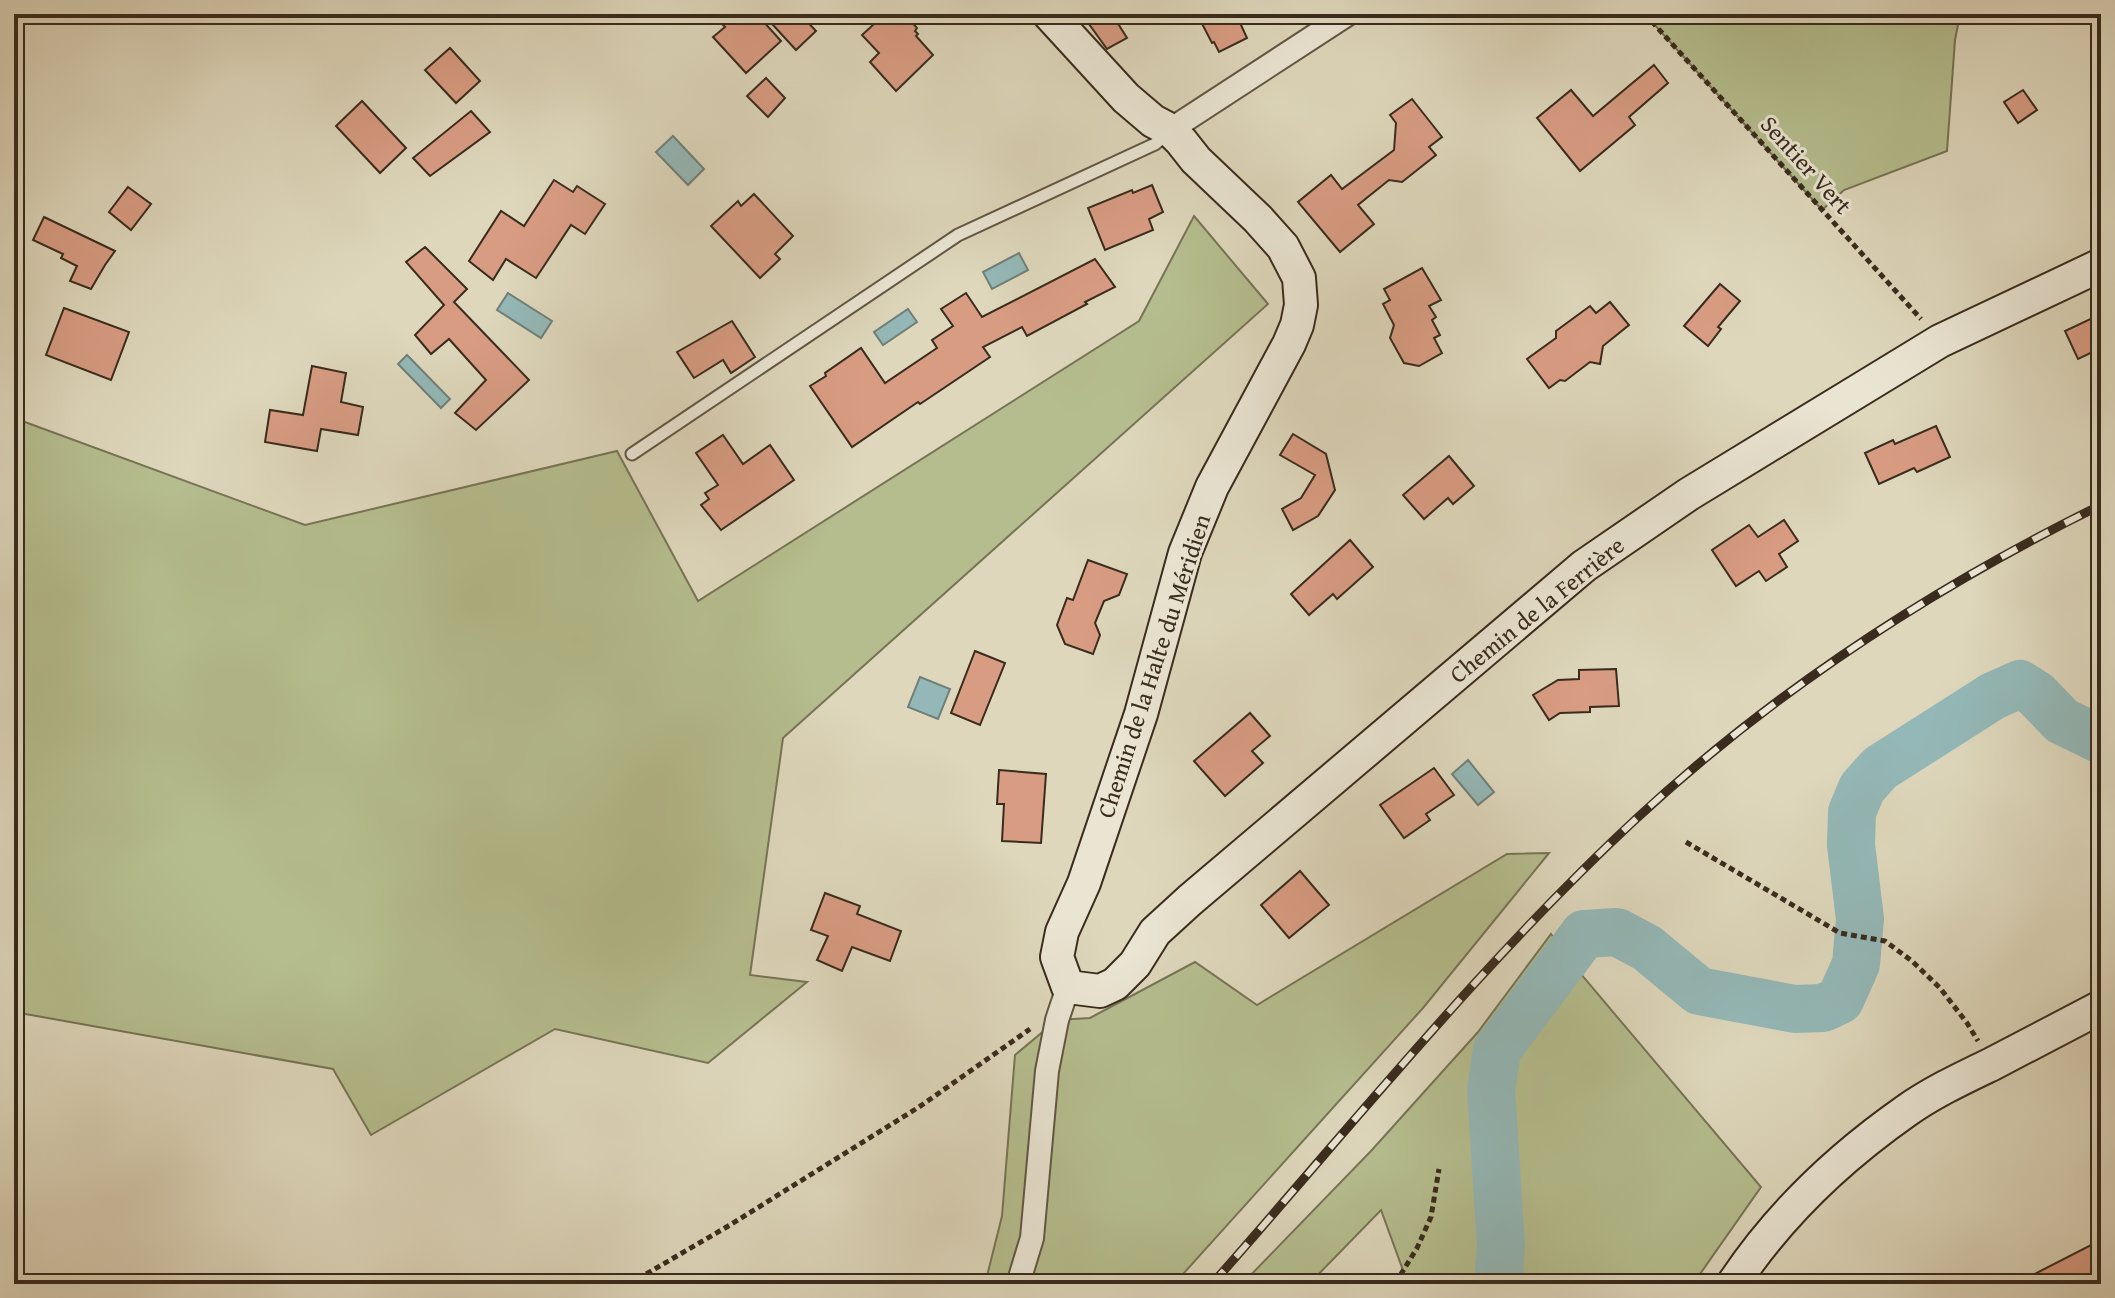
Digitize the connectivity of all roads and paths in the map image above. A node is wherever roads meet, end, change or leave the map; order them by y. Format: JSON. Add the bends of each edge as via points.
{"nodes":[{"id":1,"x":1049,"y":14,"type":"edge"},
{"id":2,"x":1348,"y":14,"type":"edge"},
{"id":3,"x":1645,"y":14,"type":"edge"},
{"id":4,"x":1170,"y":130,"type":"junction"},
{"id":5,"x":2101,"y":265,"type":"edge"},
{"id":6,"x":1940,"y":341,"type":"junction"},
{"id":7,"x":632,"y":454,"type":"dead end"},
{"id":8,"x":1686,"y":842,"type":"dead end"},
{"id":9,"x":1068,"y":987,"type":"junction"},
{"id":10,"x":2101,"y":1007,"type":"edge"},
{"id":11,"x":1038,"y":1020,"type":"dead end"},
{"id":12,"x":1989,"y":1065,"type":"junction"},
{"id":13,"x":1439,"y":1169,"type":"dead end"},
{"id":14,"x":629,"y":1284,"type":"edge"},
{"id":15,"x":1018,"y":1284,"type":"edge"},
{"id":16,"x":1398,"y":1284,"type":"edge"},
{"id":17,"x":1733,"y":1284,"type":"edge"}],
"edges":[{"from":1,"to":4,"type":"street","name":"Chemin de la Halte du Méridien","via":[[1126,98]]},
{"from":2,"to":4,"type":"street"},
{"from":3,"to":6,"type":"path","name":"Sentier Vert"},
{"from":4,"to":7,"type":"lane","via":[[1155,144],[958,235]]},
{"from":4,"to":9,"type":"street","name":"Chemin de la Halte du Méridien","via":[[1283,247],[1299,278],[1301,305],[1289,344],[1212,487],[1185,553],[1141,714],[1062,932],[1057,957]]},
{"from":5,"to":6,"type":"street","name":"Chemin de la Ferrière"},
{"from":6,"to":9,"type":"street","name":"Chemin de la Ferrière","via":[[1689,494],[1584,566],[1190,900],[1155,932],[1115,984],[1100,991]]},
{"from":8,"to":12,"type":"path","via":[[1840,933],[1885,941],[1940,988]]},
{"from":9,"to":15,"type":"street","via":[[1047,1071],[1032,1238]]},
{"from":10,"to":12,"type":"street"},
{"from":11,"to":14,"type":"path","via":[[919,1107]]},
{"from":12,"to":17,"type":"street","via":[[1906,1111],[1838,1165],[1767,1236]]},
{"from":13,"to":16,"type":"path","via":[[1431,1217]]}]}
